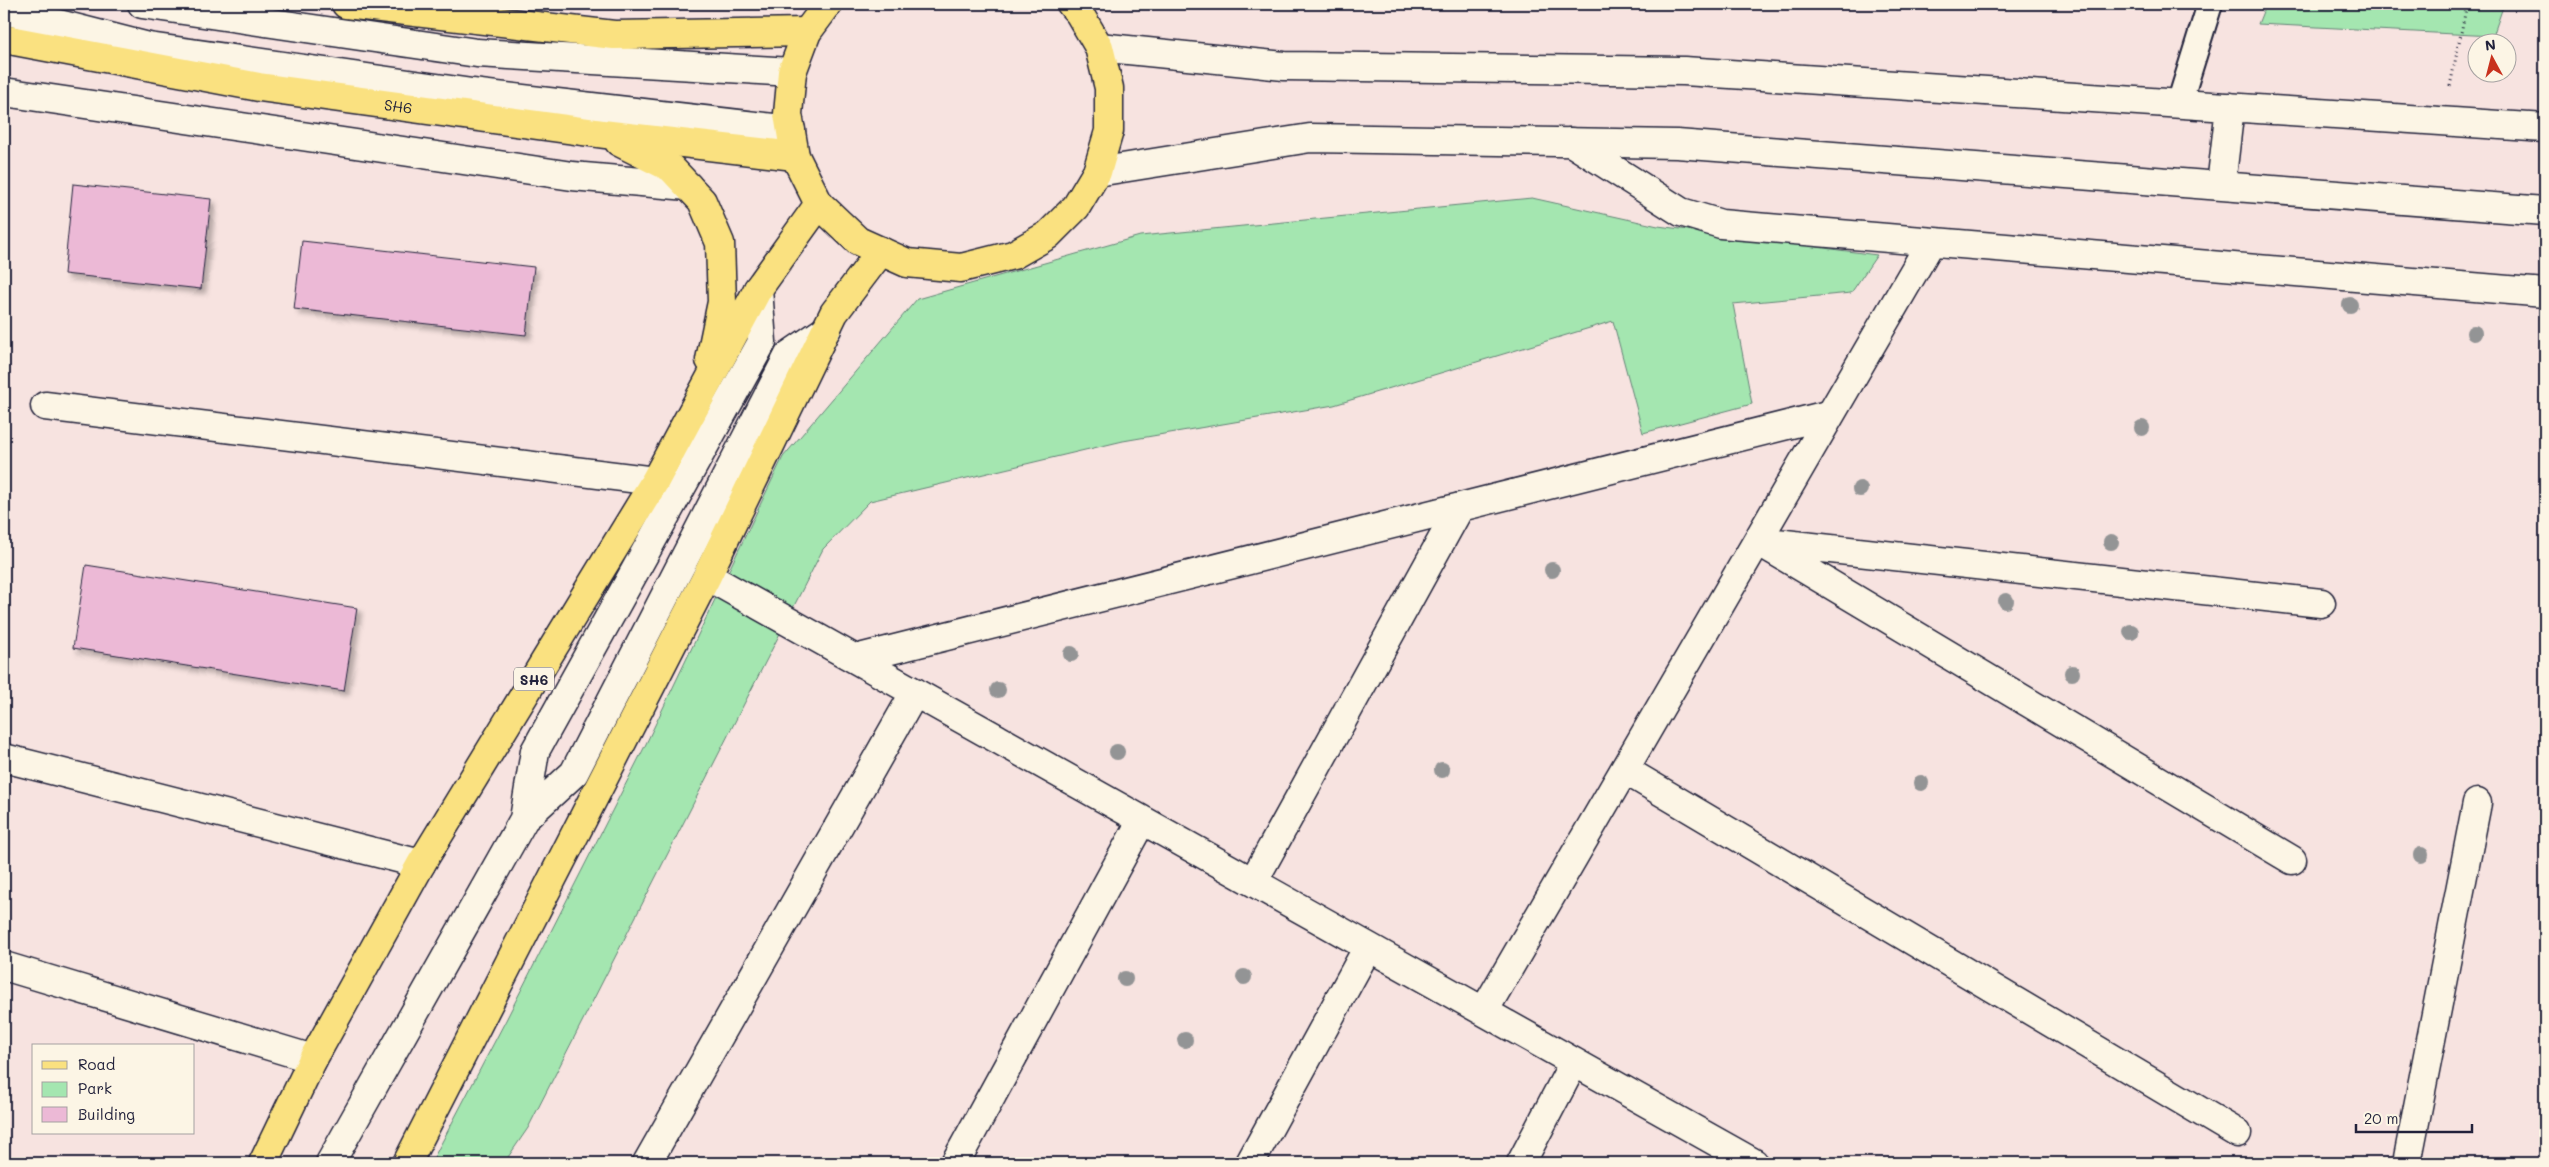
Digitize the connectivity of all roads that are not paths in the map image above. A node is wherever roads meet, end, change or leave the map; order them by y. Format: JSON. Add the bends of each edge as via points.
{"nodes":[{"id":1,"x":142,"y":4,"type":"edge"},
{"id":2,"x":346,"y":4,"type":"edge"},
{"id":3,"x":828,"y":4,"type":"edge"},
{"id":4,"x":1071,"y":4,"type":"edge"},
{"id":5,"x":2210,"y":4,"type":"edge"},
{"id":6,"x":4,"y":10,"type":"edge"},
{"id":7,"x":807,"y":32,"type":"junction"},
{"id":8,"x":4,"y":39,"type":"edge"},
{"id":9,"x":1099,"y":47,"type":"junction"},
{"id":10,"x":792,"y":72,"type":"junction"},
{"id":11,"x":4,"y":92,"type":"edge"},
{"id":12,"x":2179,"y":104,"type":"junction"},
{"id":13,"x":2230,"y":107,"type":"junction"},
{"id":14,"x":2545,"y":128,"type":"edge"},
{"id":15,"x":791,"y":130,"type":"junction"},
{"id":16,"x":604,"y":134,"type":"junction"},
{"id":17,"x":1571,"y":142,"type":"junction"},
{"id":18,"x":795,"y":156,"type":"junction"},
{"id":19,"x":1097,"y":172,"type":"junction"},
{"id":20,"x":2221,"y":185,"type":"junction"},
{"id":21,"x":688,"y":186,"type":"junction"},
{"id":22,"x":819,"y":204,"type":"junction"},
{"id":23,"x":2545,"y":211,"type":"edge"},
{"id":24,"x":1931,"y":242,"type":"junction"},
{"id":25,"x":881,"y":251,"type":"junction"},
{"id":26,"x":758,"y":289,"type":"junction"},
{"id":27,"x":2545,"y":294,"type":"edge"},
{"id":28,"x":827,"y":329,"type":"junction"},
{"id":29,"x":704,"y":388,"type":"junction"},
{"id":30,"x":45,"y":406,"type":"dead end"},
{"id":31,"x":1831,"y":414,"type":"junction"},
{"id":32,"x":655,"y":481,"type":"junction"},
{"id":33,"x":1460,"y":507,"type":"junction"},
{"id":34,"x":1758,"y":541,"type":"junction"},
{"id":35,"x":707,"y":576,"type":"junction"},
{"id":36,"x":2322,"y":603,"type":"dead end"},
{"id":37,"x":855,"y":659,"type":"junction"},
{"id":38,"x":915,"y":692,"type":"junction"},
{"id":39,"x":4,"y":758,"type":"edge"},
{"id":40,"x":1625,"y":770,"type":"junction"},
{"id":41,"x":2477,"y":803,"type":"dead end"},
{"id":42,"x":524,"y":819,"type":"junction"},
{"id":43,"x":1142,"y":820,"type":"junction"},
{"id":44,"x":2292,"y":860,"type":"dead end"},
{"id":45,"x":421,"y":864,"type":"junction"},
{"id":46,"x":1253,"y":882,"type":"junction"},
{"id":47,"x":1368,"y":947,"type":"junction"},
{"id":48,"x":4,"y":966,"type":"edge"},
{"id":49,"x":1484,"y":1011,"type":"junction"},
{"id":50,"x":313,"y":1059,"type":"junction"},
{"id":51,"x":1574,"y":1062,"type":"junction"},
{"id":52,"x":2237,"y":1133,"type":"dead end"},
{"id":53,"x":263,"y":1163,"type":"edge"},
{"id":54,"x":330,"y":1163,"type":"edge"},
{"id":55,"x":407,"y":1163,"type":"edge"},
{"id":56,"x":647,"y":1163,"type":"edge"},
{"id":57,"x":954,"y":1163,"type":"edge"},
{"id":58,"x":1250,"y":1163,"type":"edge"},
{"id":59,"x":1521,"y":1163,"type":"edge"},
{"id":60,"x":1754,"y":1163,"type":"edge"},
{"id":61,"x":2407,"y":1163,"type":"edge"}],
"edges":[{"from":1,"to":10,"type":"street","via":[[477,53]]},
{"from":2,"to":7,"type":"main road","via":[[614,35]]},
{"from":3,"to":7,"type":"main road"},
{"from":4,"to":9,"type":"main road"},
{"from":5,"to":12,"type":"lane"},
{"from":6,"to":15,"type":"street","via":[[149,48],[472,93]]},
{"from":7,"to":10,"type":"main road"},
{"from":8,"to":16,"type":"main road","name":"SH6","via":[[259,87]]},
{"from":9,"to":12,"type":"street","via":[[1284,66],[1684,71]]},
{"from":9,"to":19,"type":"main road","via":[[1110,88],[1109,131]]},
{"from":10,"to":15,"type":"main road","via":[[788,114]]},
{"from":11,"to":21,"type":"street","via":[[572,176]]},
{"from":12,"to":13,"type":"street"},
{"from":13,"to":14,"type":"street"},
{"from":13,"to":20,"type":"street"},
{"from":15,"to":18,"type":"main road"},
{"from":16,"to":18,"type":"main road","name":"SH6"},
{"from":16,"to":21,"type":"main road","via":[[671,168]]},
{"from":17,"to":19,"type":"street","via":[[1310,138]]},
{"from":17,"to":20,"type":"street","via":[[1677,144]]},
{"from":17,"to":24,"type":"street","via":[[1681,212],[1721,224]]},
{"from":18,"to":22,"type":"main road"},
{"from":19,"to":25,"type":"main road","via":[[1076,207],[1048,235],[1013,255],[961,268],[907,263]]},
{"from":20,"to":23,"type":"street"},
{"from":21,"to":29,"type":"main road","via":[[702,201],[720,243],[722,302]]},
{"from":22,"to":25,"type":"main road","via":[[858,240]]},
{"from":22,"to":26,"type":"main road","number":"SH6"},
{"from":24,"to":27,"type":"street"},
{"from":24,"to":31,"type":"street"},
{"from":25,"to":28,"type":"main road","via":[[834,313]]},
{"from":26,"to":29,"type":"main road","number":"SH6"},
{"from":26,"to":42,"type":"street","via":[[762,342],[534,751]]},
{"from":28,"to":35,"type":"main road"},
{"from":28,"to":42,"type":"street","via":[[789,355],[574,773]]},
{"from":29,"to":32,"type":"main road","number":"SH6"},
{"from":30,"to":32,"type":"street"},
{"from":31,"to":33,"type":"street"},
{"from":31,"to":34,"type":"street"},
{"from":32,"to":45,"type":"main road","number":"SH6"},
{"from":33,"to":37,"type":"street"},
{"from":33,"to":46,"type":"street"},
{"from":34,"to":36,"type":"street"},
{"from":34,"to":40,"type":"street"},
{"from":34,"to":44,"type":"street"},
{"from":35,"to":37,"type":"street"},
{"from":35,"to":55,"type":"main road"},
{"from":37,"to":38,"type":"street"},
{"from":38,"to":43,"type":"street"},
{"from":38,"to":56,"type":"street"},
{"from":39,"to":45,"type":"street"},
{"from":40,"to":49,"type":"street"},
{"from":40,"to":52,"type":"street"},
{"from":41,"to":61,"type":"street"},
{"from":42,"to":54,"type":"street"},
{"from":43,"to":46,"type":"street"},
{"from":43,"to":57,"type":"street"},
{"from":45,"to":50,"type":"main road","number":"SH6"},
{"from":46,"to":47,"type":"street"},
{"from":47,"to":49,"type":"street"},
{"from":47,"to":58,"type":"street"},
{"from":48,"to":50,"type":"street"},
{"from":49,"to":51,"type":"street"},
{"from":50,"to":53,"type":"main road","number":"SH6"},
{"from":51,"to":59,"type":"street"},
{"from":51,"to":60,"type":"street"}]}
